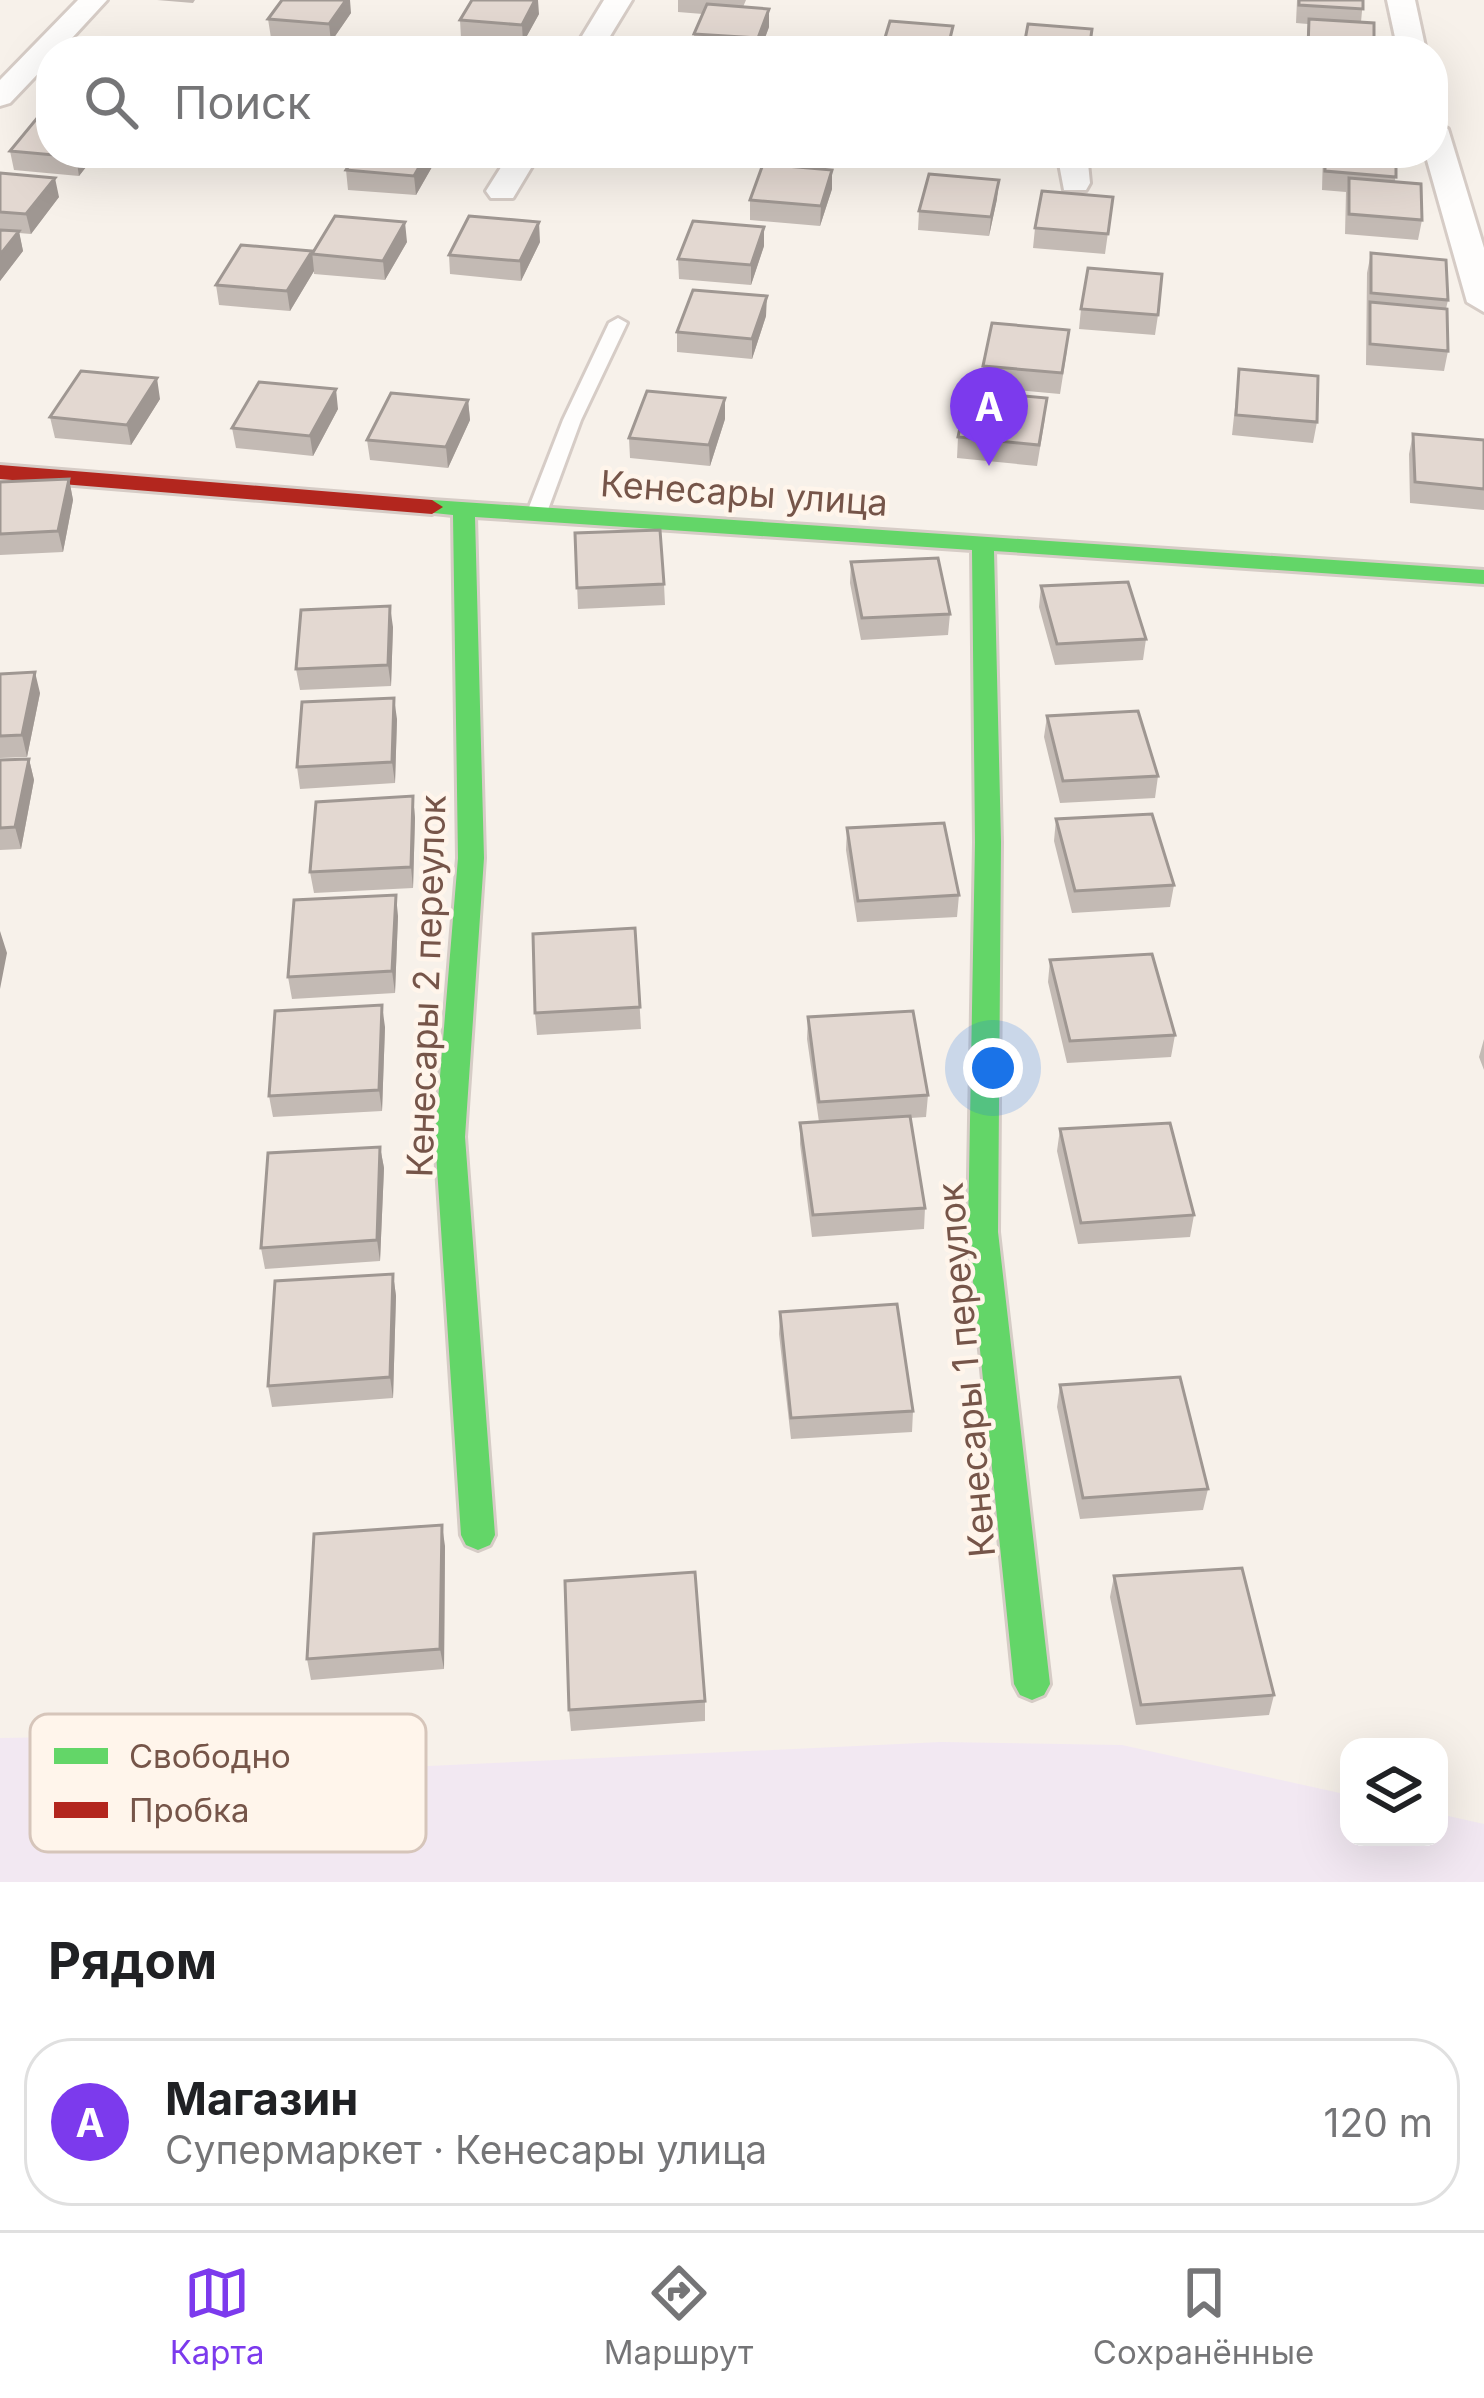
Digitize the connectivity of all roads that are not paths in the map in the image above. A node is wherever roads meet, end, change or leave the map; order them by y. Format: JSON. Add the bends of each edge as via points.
{"nodes":[{"id":1,"x":93,"y":0,"type":"edge"},
{"id":2,"x":618,"y":0,"type":"edge"},
{"id":3,"x":1401,"y":0,"type":"edge"},
{"id":4,"x":58,"y":36,"type":"edge"},
{"id":5,"x":596,"y":36,"type":"edge"},
{"id":6,"x":1409,"y":36,"type":"edge"},
{"id":7,"x":36,"y":59,"type":"edge"},
{"id":8,"x":0,"y":97,"type":"edge"},
{"id":9,"x":516,"y":168,"type":"edge"},
{"id":10,"x":1445,"y":168,"type":"edge"},
{"id":11,"x":502,"y":191,"type":"dead end"},
{"id":12,"x":1484,"y":302,"type":"edge"},
{"id":13,"x":619,"y":322,"type":"dead end"},
{"id":14,"x":0,"y":472,"type":"edge"},
{"id":15,"x":464,"y":510,"type":"junction"},
{"id":16,"x":536,"y":515,"type":"junction"},
{"id":17,"x":983,"y":544,"type":"junction"},
{"id":18,"x":1484,"y":577,"type":"edge"},
{"id":19,"x":478,"y":1535,"type":"dead end"},
{"id":20,"x":1032,"y":1684,"type":"dead end"}],
"edges":[{"from":1,"to":4,"type":"street"},
{"from":2,"to":5,"type":"street"},
{"from":3,"to":6,"type":"street"},
{"from":7,"to":8,"type":"street"},
{"from":9,"to":11,"type":"street"},
{"from":10,"to":12,"type":"street"},
{"from":13,"to":16,"type":"lane"},
{"from":14,"to":15,"type":"street","name":"Кенесары улица"},
{"from":15,"to":16,"type":"street","name":"Кенесары улица"},
{"from":15,"to":19,"type":"street","name":"Кенесары 2 переулок","via":[[471,859],[450,1137]]},
{"from":16,"to":17,"type":"street","name":"Кенесары улица"},
{"from":17,"to":18,"type":"street","name":"Кенесары улица"},
{"from":17,"to":20,"type":"street","name":"Кенесары 1 переулок","via":[[982,1232]]}]}
